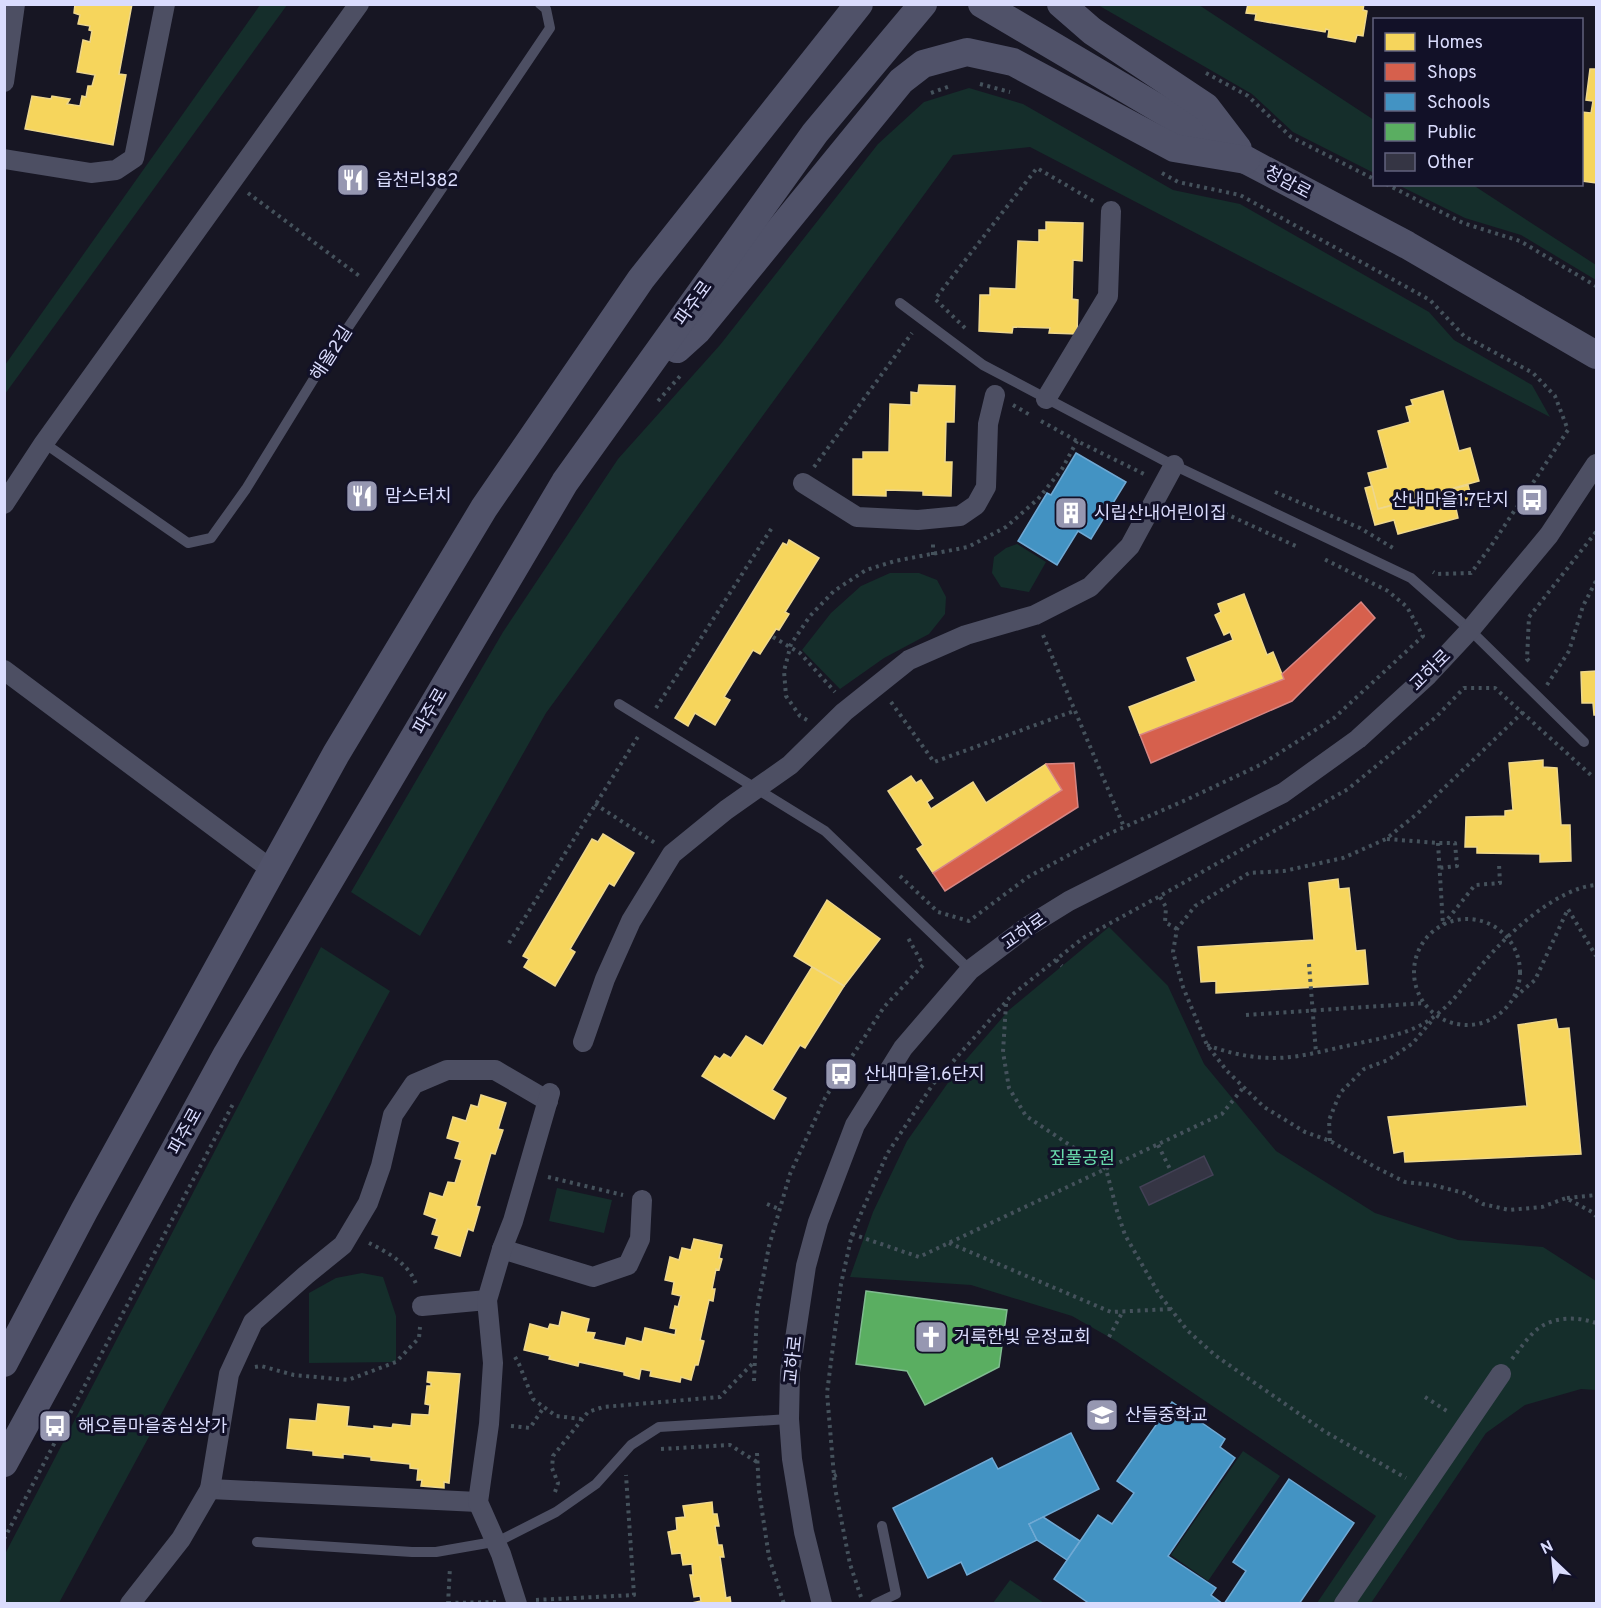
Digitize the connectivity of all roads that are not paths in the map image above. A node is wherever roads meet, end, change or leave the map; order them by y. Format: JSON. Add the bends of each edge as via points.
{"nodes":[{"id":1,"x":15,"y":4,"type":"edge"},
{"id":2,"x":165,"y":4,"type":"edge"},
{"id":3,"x":359,"y":4,"type":"edge"},
{"id":4,"x":540,"y":4,"type":"edge"},
{"id":5,"x":834,"y":4,"type":"edge"},
{"id":6,"x":859,"y":4,"type":"edge"},
{"id":7,"x":923,"y":4,"type":"edge"},
{"id":8,"x":982,"y":4,"type":"edge"},
{"id":9,"x":1061,"y":4,"type":"edge"},
{"id":10,"x":808,"y":68,"type":"junction"},
{"id":11,"x":4,"y":82,"type":"edge"},
{"id":12,"x":4,"y":159,"type":"edge"},
{"id":13,"x":1246,"y":160,"type":"junction"},
{"id":14,"x":1111,"y":211,"type":"road end"},
{"id":15,"x":900,"y":303,"type":"dead end"},
{"id":16,"x":1596,"y":355,"type":"edge"},
{"id":17,"x":995,"y":395,"type":"dead end"},
{"id":18,"x":642,"y":399,"type":"junction"},
{"id":19,"x":1046,"y":399,"type":"junction"},
{"id":20,"x":44,"y":443,"type":"junction"},
{"id":21,"x":1596,"y":464,"type":"edge"},
{"id":22,"x":1174,"y":465,"type":"junction"},
{"id":23,"x":803,"y":483,"type":"road end"},
{"id":24,"x":4,"y":504,"type":"edge"},
{"id":25,"x":1470,"y":630,"type":"junction"},
{"id":26,"x":4,"y":670,"type":"edge"},
{"id":27,"x":619,"y":704,"type":"dead end"},
{"id":28,"x":1584,"y":742,"type":"dead end"},
{"id":29,"x":756,"y":789,"type":"junction"},
{"id":30,"x":272,"y":870,"type":"junction"},
{"id":31,"x":970,"y":970,"type":"junction"},
{"id":32,"x":583,"y":1042,"type":"dead end"},
{"id":33,"x":642,"y":1200,"type":"road end"},
{"id":34,"x":502,"y":1249,"type":"junction"},
{"id":35,"x":487,"y":1300,"type":"junction"},
{"id":36,"x":422,"y":1306,"type":"road end"},
{"id":37,"x":4,"y":1363,"type":"edge"},
{"id":38,"x":1501,"y":1374,"type":"road end"},
{"id":39,"x":789,"y":1419,"type":"junction"},
{"id":40,"x":4,"y":1463,"type":"edge"},
{"id":41,"x":210,"y":1489,"type":"junction"},
{"id":42,"x":478,"y":1502,"type":"junction"},
{"id":43,"x":882,"y":1526,"type":"dead end"},
{"id":44,"x":495,"y":1541,"type":"junction"},
{"id":45,"x":257,"y":1542,"type":"dead end"},
{"id":46,"x":517,"y":1602,"type":"edge"},
{"id":47,"x":130,"y":1604,"type":"edge"},
{"id":48,"x":822,"y":1604,"type":"edge"},
{"id":49,"x":875,"y":1604,"type":"edge"},
{"id":50,"x":1344,"y":1604,"type":"edge"}],
"edges":[{"from":1,"to":11,"type":"street"},
{"from":2,"to":12,"type":"street","via":[[134,158],[116,170],[91,173]]},
{"from":3,"to":20,"type":"street"},
{"from":4,"to":20,"type":"lane","name":"해올2길","via":[[546,9],[550,28],[211,538],[188,543]]},
{"from":5,"to":10,"type":"main road","via":[[830,22]]},
{"from":6,"to":10,"type":"main road"},
{"from":7,"to":18,"type":"main road","name":"파주로","via":[[814,134]]},
{"from":8,"to":13,"type":"main road","name":"청암로"},
{"from":9,"to":13,"type":"main road","via":[[1092,31],[1206,107]]},
{"from":10,"to":30,"type":"main road","via":[[641,279],[484,508],[336,754]]},
{"from":13,"to":16,"type":"main road","name":"청암로","via":[[1407,245]]},
{"from":13,"to":18,"type":"main road","via":[[1174,148],[1013,62],[967,52],[923,64],[901,81]]},
{"from":14,"to":19,"type":"street","via":[[1108,296]]},
{"from":15,"to":19,"type":"lane","via":[[983,365]]},
{"from":17,"to":23,"type":"street","via":[[988,424],[986,487],[976,505],[960,516],[918,520],[857,517]]},
{"from":18,"to":40,"type":"main road","name":"파주로","via":[[565,482],[228,1054]]},
{"from":19,"to":22,"type":"lane"},
{"from":20,"to":24,"type":"street"},
{"from":21,"to":25,"type":"street","name":"교하로","via":[[1549,536]]},
{"from":22,"to":25,"type":"lane","via":[[1411,578]]},
{"from":22,"to":29,"type":"street","via":[[1130,546],[1090,587],[1035,615],[966,635],[909,660],[849,707],[790,765]]},
{"from":25,"to":28,"type":"lane"},
{"from":25,"to":31,"type":"street","name":"교하로","via":[[1358,739],[1283,793],[1069,901]]},
{"from":26,"to":30,"type":"street"},
{"from":27,"to":29,"type":"lane"},
{"from":29,"to":31,"type":"lane","via":[[825,831]]},
{"from":29,"to":32,"type":"street","via":[[672,854],[631,921]]},
{"from":30,"to":37,"type":"main road"},
{"from":31,"to":39,"type":"street","name":"교하로","via":[[903,1048],[855,1125],[818,1222],[806,1266],[790,1372]]},
{"from":33,"to":34,"type":"street","via":[[640,1239],[628,1265],[593,1277]]},
{"from":34,"to":35,"type":"street"},
{"from":34,"to":41,"type":"street","via":[[549,1097],[495,1070],[447,1070],[414,1084],[393,1115],[368,1203],[343,1245],[253,1322],[229,1374]]},
{"from":35,"to":36,"type":"street"},
{"from":35,"to":42,"type":"street","via":[[494,1364]]},
{"from":38,"to":50,"type":"street"},
{"from":39,"to":44,"type":"lane","via":[[659,1427],[631,1444],[596,1484],[556,1512]]},
{"from":39,"to":48,"type":"street","name":"교하로","via":[[804,1532]]},
{"from":41,"to":42,"type":"street"},
{"from":41,"to":47,"type":"street","via":[[181,1539]]},
{"from":42,"to":44,"type":"street"},
{"from":43,"to":49,"type":"lane","via":[[896,1594]]},
{"from":44,"to":45,"type":"lane","via":[[436,1552]]},
{"from":44,"to":46,"type":"street"}]}
